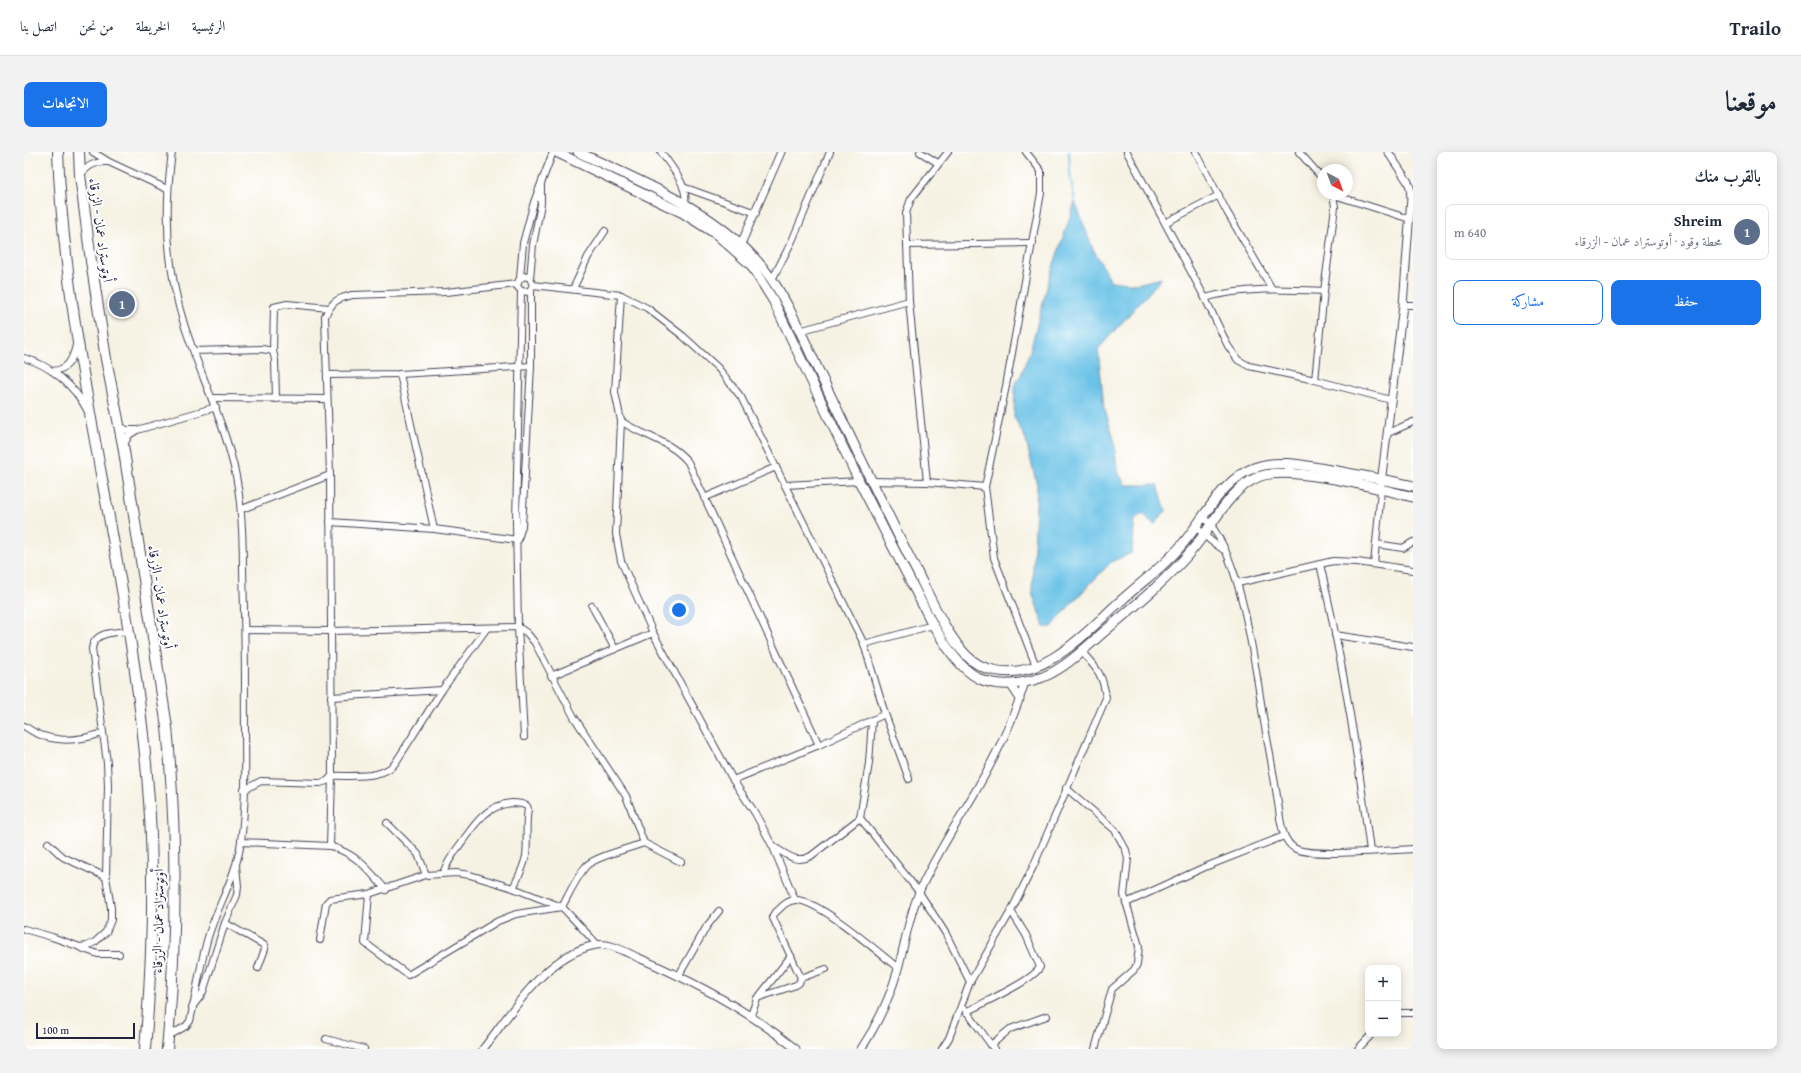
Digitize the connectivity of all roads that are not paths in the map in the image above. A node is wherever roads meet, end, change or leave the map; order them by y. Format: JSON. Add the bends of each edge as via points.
{"nodes":[{"id":1,"x":58,"y":152,"type":"edge"},
{"id":2,"x":79,"y":152,"type":"edge"},
{"id":3,"x":93,"y":152,"type":"edge"},
{"id":4,"x":172,"y":152,"type":"edge"},
{"id":5,"x":555,"y":152,"type":"edge"},
{"id":6,"x":578,"y":152,"type":"edge"},
{"id":7,"x":661,"y":152,"type":"edge"},
{"id":8,"x":781,"y":152,"type":"edge"},
{"id":9,"x":830,"y":152,"type":"edge"},
{"id":10,"x":920,"y":152,"type":"edge"},
{"id":11,"x":948,"y":152,"type":"edge"},
{"id":12,"x":1026,"y":152,"type":"edge"},
{"id":13,"x":1127,"y":152,"type":"edge"},
{"id":14,"x":1196,"y":152,"type":"edge"},
{"id":15,"x":1299,"y":152,"type":"edge"},
{"id":16,"x":1388,"y":152,"type":"edge"},
{"id":17,"x":109,"y":162,"type":"junction"},
{"id":18,"x":938,"y":163,"type":"junction"},
{"id":19,"x":1317,"y":172,"type":"edge"},
{"id":20,"x":80,"y":175,"type":"junction"},
{"id":21,"x":541,"y":187,"type":"junction"},
{"id":22,"x":683,"y":187,"type":"junction"},
{"id":23,"x":167,"y":189,"type":"junction"},
{"id":24,"x":1219,"y":196,"type":"junction"},
{"id":25,"x":1334,"y":200,"type":"edge"},
{"id":26,"x":1350,"y":200,"type":"edge"},
{"id":27,"x":686,"y":204,"type":"junction"},
{"id":28,"x":683,"y":213,"type":"junction"},
{"id":29,"x":756,"y":213,"type":"junction"},
{"id":30,"x":1410,"y":219,"type":"junction"},
{"id":31,"x":1165,"y":223,"type":"junction"},
{"id":32,"x":605,"y":231,"type":"dead end"},
{"id":33,"x":1033,"y":243,"type":"junction"},
{"id":34,"x":741,"y":244,"type":"junction"},
{"id":35,"x":906,"y":245,"type":"junction"},
{"id":36,"x":530,"y":278,"type":"junction"},
{"id":37,"x":772,"y":280,"type":"junction"},
{"id":38,"x":519,"y":281,"type":"junction"},
{"id":39,"x":532,"y":288,"type":"junction"},
{"id":40,"x":573,"y":289,"type":"junction"},
{"id":41,"x":1272,"y":289,"type":"junction"},
{"id":42,"x":521,"y":291,"type":"junction"},
{"id":43,"x":1324,"y":291,"type":"junction"},
{"id":44,"x":621,"y":296,"type":"junction"},
{"id":45,"x":1205,"y":298,"type":"junction"},
{"id":46,"x":909,"y":301,"type":"junction"},
{"id":47,"x":1403,"y":305,"type":"junction"},
{"id":48,"x":1413,"y":305,"type":"edge"},
{"id":49,"x":329,"y":308,"type":"junction"},
{"id":50,"x":799,"y":331,"type":"junction"},
{"id":51,"x":78,"y":339,"type":"junction"},
{"id":52,"x":194,"y":351,"type":"junction"},
{"id":53,"x":273,"y":351,"type":"junction"},
{"id":54,"x":24,"y":358,"type":"edge"},
{"id":55,"x":520,"y":366,"type":"junction"},
{"id":56,"x":531,"y":366,"type":"junction"},
{"id":57,"x":52,"y":371,"type":"junction"},
{"id":58,"x":400,"y":374,"type":"junction"},
{"id":59,"x":327,"y":375,"type":"junction"},
{"id":60,"x":1316,"y":380,"type":"junction"},
{"id":61,"x":212,"y":398,"type":"junction"},
{"id":62,"x":276,"y":399,"type":"junction"},
{"id":63,"x":327,"y":399,"type":"junction"},
{"id":64,"x":1391,"y":400,"type":"junction"},
{"id":65,"x":216,"y":407,"type":"junction"},
{"id":66,"x":91,"y":418,"type":"junction"},
{"id":67,"x":621,"y":421,"type":"junction"},
{"id":68,"x":1413,"y":422,"type":"edge"},
{"id":69,"x":119,"y":426,"type":"junction"},
{"id":70,"x":137,"y":430,"type":"junction"},
{"id":71,"x":1388,"y":432,"type":"junction"},
{"id":72,"x":123,"y":445,"type":"junction"},
{"id":73,"x":776,"y":467,"type":"junction"},
{"id":74,"x":330,"y":475,"type":"junction"},
{"id":75,"x":1382,"y":479,"type":"junction"},
{"id":76,"x":859,"y":481,"type":"junction"},
{"id":77,"x":871,"y":481,"type":"junction"},
{"id":78,"x":927,"y":482,"type":"junction"},
{"id":79,"x":786,"y":485,"type":"junction"},
{"id":80,"x":1413,"y":486,"type":"edge"},
{"id":81,"x":985,"y":487,"type":"junction"},
{"id":82,"x":1381,"y":490,"type":"junction"},
{"id":83,"x":1413,"y":497,"type":"edge"},
{"id":84,"x":704,"y":498,"type":"junction"},
{"id":85,"x":242,"y":509,"type":"junction"},
{"id":86,"x":1203,"y":517,"type":"junction"},
{"id":87,"x":330,"y":522,"type":"junction"},
{"id":88,"x":1211,"y":524,"type":"junction"},
{"id":89,"x":1196,"y":527,"type":"junction"},
{"id":90,"x":434,"y":529,"type":"junction"},
{"id":91,"x":1204,"y":535,"type":"junction"},
{"id":92,"x":518,"y":540,"type":"junction"},
{"id":93,"x":1413,"y":542,"type":"edge"},
{"id":94,"x":1376,"y":544,"type":"junction"},
{"id":95,"x":1224,"y":550,"type":"junction"},
{"id":96,"x":1320,"y":564,"type":"junction"},
{"id":97,"x":1374,"y":564,"type":"junction"},
{"id":98,"x":1413,"y":570,"type":"edge"},
{"id":99,"x":1238,"y":583,"type":"junction"},
{"id":100,"x":931,"y":600,"type":"junction"},
{"id":101,"x":922,"y":602,"type":"junction"},
{"id":102,"x":592,"y":606,"type":"dead end"},
{"id":103,"x":934,"y":625,"type":"junction"},
{"id":104,"x":518,"y":627,"type":"junction"},
{"id":105,"x":487,"y":628,"type":"junction"},
{"id":106,"x":245,"y":630,"type":"junction"},
{"id":107,"x":129,"y":631,"type":"junction"},
{"id":108,"x":330,"y":631,"type":"junction"},
{"id":109,"x":653,"y":633,"type":"junction"},
{"id":110,"x":1335,"y":635,"type":"junction"},
{"id":111,"x":864,"y":644,"type":"junction"},
{"id":112,"x":1413,"y":647,"type":"edge"},
{"id":113,"x":615,"y":649,"type":"junction"},
{"id":114,"x":1082,"y":652,"type":"junction"},
{"id":115,"x":1036,"y":666,"type":"junction"},
{"id":116,"x":551,"y":676,"type":"junction"},
{"id":117,"x":1026,"y":682,"type":"junction"},
{"id":118,"x":1010,"y":684,"type":"junction"},
{"id":119,"x":442,"y":690,"type":"junction"},
{"id":120,"x":332,"y":697,"type":"junction"},
{"id":121,"x":1020,"y":699,"type":"junction"},
{"id":122,"x":885,"y":714,"type":"junction"},
{"id":123,"x":872,"y":720,"type":"junction"},
{"id":124,"x":24,"y":726,"type":"edge"},
{"id":125,"x":103,"y":732,"type":"junction"},
{"id":126,"x":524,"y":737,"type":"dead end"},
{"id":127,"x":819,"y":745,"type":"junction"},
{"id":128,"x":332,"y":776,"type":"junction"},
{"id":129,"x":909,"y":779,"type":"dead end"},
{"id":130,"x":733,"y":780,"type":"junction"},
{"id":131,"x":1066,"y":788,"type":"junction"},
{"id":132,"x":244,"y":790,"type":"junction"},
{"id":133,"x":860,"y":818,"type":"junction"},
{"id":134,"x":387,"y":823,"type":"dead end"},
{"id":135,"x":1284,"y":836,"type":"junction"},
{"id":136,"x":241,"y":842,"type":"junction"},
{"id":137,"x":48,"y":843,"type":"dead end"},
{"id":138,"x":644,"y":843,"type":"junction"},
{"id":139,"x":330,"y":846,"type":"junction"},
{"id":140,"x":773,"y":846,"type":"junction"},
{"id":141,"x":1413,"y":849,"type":"edge"},
{"id":142,"x":1370,"y":851,"type":"junction"},
{"id":143,"x":682,"y":862,"type":"dead end"},
{"id":144,"x":236,"y":865,"type":"junction"},
{"id":145,"x":443,"y":873,"type":"junction"},
{"id":146,"x":426,"y":876,"type":"junction"},
{"id":147,"x":106,"y":877,"type":"junction"},
{"id":148,"x":513,"y":888,"type":"junction"},
{"id":149,"x":386,"y":890,"type":"junction"},
{"id":150,"x":919,"y":892,"type":"junction"},
{"id":151,"x":369,"y":894,"type":"junction"},
{"id":152,"x":795,"y":900,"type":"junction"},
{"id":153,"x":1126,"y":903,"type":"junction"},
{"id":154,"x":562,"y":907,"type":"junction"},
{"id":155,"x":719,"y":910,"type":"dead end"},
{"id":156,"x":1011,"y":911,"type":"junction"},
{"id":157,"x":225,"y":923,"type":"junction"},
{"id":158,"x":24,"y":929,"type":"edge"},
{"id":159,"x":320,"y":940,"type":"dead end"},
{"id":160,"x":597,"y":944,"type":"junction"},
{"id":161,"x":80,"y":947,"type":"junction"},
{"id":162,"x":119,"y":954,"type":"dead end"},
{"id":163,"x":791,"y":956,"type":"junction"},
{"id":164,"x":258,"y":968,"type":"dead end"},
{"id":165,"x":898,"y":968,"type":"junction"},
{"id":166,"x":826,"y":969,"type":"dead end"},
{"id":167,"x":679,"y":975,"type":"junction"},
{"id":168,"x":801,"y":978,"type":"junction"},
{"id":169,"x":970,"y":982,"type":"junction"},
{"id":170,"x":757,"y":999,"type":"junction"},
{"id":171,"x":962,"y":1005,"type":"junction"},
{"id":172,"x":192,"y":1007,"type":"junction"},
{"id":173,"x":966,"y":1012,"type":"junction"},
{"id":174,"x":1401,"y":1013,"type":"edge"},
{"id":175,"x":1413,"y":1013,"type":"edge"},
{"id":176,"x":751,"y":1016,"type":"junction"},
{"id":177,"x":1047,"y":1016,"type":"dead end"},
{"id":178,"x":1369,"y":1037,"type":"edge"},
{"id":179,"x":326,"y":1039,"type":"dead end"},
{"id":180,"x":168,"y":1044,"type":"edge"},
{"id":181,"x":992,"y":1047,"type":"edge"},
{"id":182,"x":145,"y":1049,"type":"edge"},
{"id":183,"x":364,"y":1049,"type":"edge"},
{"id":184,"x":482,"y":1049,"type":"edge"},
{"id":185,"x":796,"y":1049,"type":"edge"},
{"id":186,"x":861,"y":1049,"type":"edge"},
{"id":187,"x":942,"y":1049,"type":"edge"},
{"id":188,"x":1095,"y":1049,"type":"edge"},
{"id":189,"x":1358,"y":1049,"type":"edge"}],
"edges":[{"from":1,"to":51,"type":"highway","name":"أوتوستراد عمان - الزرقاء","via":[[65,258]]},
{"from":2,"to":20,"type":"highway","name":"أوتوستراد عمان - الزرقاء"},
{"from":3,"to":17,"type":"street"},
{"from":4,"to":23,"type":"street"},
{"from":5,"to":21,"type":"street"},
{"from":5,"to":28,"type":"main road"},
{"from":6,"to":27,"type":"main road"},
{"from":7,"to":22,"type":"street"},
{"from":8,"to":29,"type":"street"},
{"from":9,"to":37,"type":"street"},
{"from":10,"to":18,"type":"street"},
{"from":11,"to":18,"type":"street"},
{"from":12,"to":33,"type":"street","via":[[1041,171],[1042,179]]},
{"from":13,"to":31,"type":"street"},
{"from":14,"to":24,"type":"street"},
{"from":15,"to":19,"type":"street"},
{"from":16,"to":30,"type":"street","via":[[1410,187]]},
{"from":17,"to":20,"type":"street","via":[[95,163]]},
{"from":17,"to":23,"type":"street"},
{"from":18,"to":35,"type":"street","via":[[911,199],[906,213]]},
{"from":20,"to":69,"type":"highway","name":"أوتوستراد عمان - الزرقاء","via":[[106,359]]},
{"from":21,"to":36,"type":"street","via":[[541,204]]},
{"from":21,"to":38,"type":"street","via":[[523,242]]},
{"from":22,"to":27,"type":"street"},
{"from":22,"to":29,"type":"street"},
{"from":23,"to":52,"type":"street","via":[[166,217],[171,272],[182,318]]},
{"from":24,"to":31,"type":"street"},
{"from":24,"to":41,"type":"street"},
{"from":25,"to":43,"type":"street"},
{"from":26,"to":30,"type":"street"},
{"from":27,"to":28,"type":"street"},
{"from":27,"to":34,"type":"main road","via":[[709,218]]},
{"from":28,"to":76,"type":"main road","via":[[725,242],[751,265],[762,281],[798,349]]},
{"from":29,"to":34,"type":"street"},
{"from":30,"to":47,"type":"street"},
{"from":31,"to":45,"type":"street"},
{"from":32,"to":40,"type":"street","via":[[588,257]]},
{"from":33,"to":35,"type":"street"},
{"from":33,"to":81,"type":"street"},
{"from":34,"to":37,"type":"main road"},
{"from":35,"to":46,"type":"street"},
{"from":36,"to":38,"type":"street","via":[[524,276]]},
{"from":36,"to":39,"type":"street"},
{"from":37,"to":50,"type":"main road"},
{"from":38,"to":42,"type":"street"},
{"from":38,"to":49,"type":"street","via":[[446,292],[352,295],[332,303]]},
{"from":39,"to":40,"type":"street"},
{"from":39,"to":42,"type":"street","via":[[525,292]]},
{"from":39,"to":56,"type":"street"},
{"from":40,"to":44,"type":"street"},
{"from":41,"to":43,"type":"street"},
{"from":41,"to":45,"type":"street","via":[[1220,293]]},
{"from":42,"to":55,"type":"street"},
{"from":43,"to":60,"type":"street"},
{"from":44,"to":67,"type":"street","via":[[615,392]]},
{"from":44,"to":73,"type":"street","via":[[646,308],[683,336],[718,368],[740,397]]},
{"from":45,"to":60,"type":"street","via":[[1228,346],[1242,363]]},
{"from":46,"to":50,"type":"street"},
{"from":46,"to":78,"type":"street"},
{"from":47,"to":48,"type":"street"},
{"from":47,"to":64,"type":"street"},
{"from":49,"to":53,"type":"street","via":[[288,304],[274,307]]},
{"from":49,"to":59,"type":"street","via":[[325,316]]},
{"from":50,"to":77,"type":"main road"},
{"from":51,"to":57,"type":"street","via":[[71,361]]},
{"from":51,"to":66,"type":"highway","name":"أوتوستراد عمان - الزرقاء"},
{"from":52,"to":53,"type":"street"},
{"from":52,"to":61,"type":"street"},
{"from":53,"to":62,"type":"street"},
{"from":54,"to":57,"type":"street"},
{"from":55,"to":56,"type":"street"},
{"from":55,"to":58,"type":"street"},
{"from":55,"to":92,"type":"street","via":[[516,522]]},
{"from":56,"to":92,"type":"street","via":[[522,526]]},
{"from":57,"to":66,"type":"street","via":[[79,396]]},
{"from":58,"to":59,"type":"street"},
{"from":58,"to":90,"type":"street"},
{"from":59,"to":63,"type":"street"},
{"from":60,"to":64,"type":"street"},
{"from":61,"to":62,"type":"street"},
{"from":61,"to":65,"type":"street"},
{"from":62,"to":63,"type":"street"},
{"from":63,"to":74,"type":"street"},
{"from":64,"to":71,"type":"street"},
{"from":65,"to":70,"type":"street"},
{"from":65,"to":85,"type":"street","via":[[236,474]]},
{"from":66,"to":107,"type":"highway","name":"أوتوستراد عمان - الزرقاء"},
{"from":67,"to":84,"type":"street","via":[[680,452],[688,462]]},
{"from":67,"to":109,"type":"street","via":[[616,534],[621,561]]},
{"from":68,"to":71,"type":"street"},
{"from":69,"to":70,"type":"street","via":[[127,430]]},
{"from":69,"to":72,"type":"highway","name":"أوتوستراد عمان - الزرقاء"},
{"from":70,"to":72,"type":"street"},
{"from":71,"to":75,"type":"street"},
{"from":72,"to":180,"type":"highway","name":"أوتوستراد عمان - الزرقاء","via":[[167,727],[171,773],[174,818],[174,940]]},
{"from":73,"to":79,"type":"street"},
{"from":73,"to":84,"type":"street"},
{"from":74,"to":85,"type":"street"},
{"from":74,"to":87,"type":"street"},
{"from":75,"to":80,"type":"main road"},
{"from":75,"to":82,"type":"street"},
{"from":75,"to":86,"type":"main road","via":[[1294,464],[1268,464],[1252,468],[1235,479]]},
{"from":76,"to":79,"type":"street"},
{"from":76,"to":101,"type":"main road"},
{"from":77,"to":78,"type":"street"},
{"from":77,"to":100,"type":"main road"},
{"from":78,"to":81,"type":"street"},
{"from":79,"to":111,"type":"street"},
{"from":81,"to":115,"type":"street","via":[[994,558]]},
{"from":82,"to":83,"type":"main road"},
{"from":82,"to":88,"type":"main road","via":[[1313,476],[1278,473],[1263,475],[1245,484]]},
{"from":82,"to":94,"type":"street"},
{"from":84,"to":127,"type":"street"},
{"from":85,"to":106,"type":"street"},
{"from":86,"to":88,"type":"street"},
{"from":86,"to":89,"type":"main road"},
{"from":87,"to":90,"type":"street"},
{"from":87,"to":108,"type":"street"},
{"from":88,"to":91,"type":"main road"},
{"from":88,"to":95,"type":"street"},
{"from":89,"to":91,"type":"street"},
{"from":89,"to":115,"type":"main road","via":[[1174,553],[1075,642]]},
{"from":90,"to":92,"type":"street"},
{"from":91,"to":95,"type":"street"},
{"from":91,"to":114,"type":"main road","via":[[1158,585]]},
{"from":92,"to":104,"type":"street"},
{"from":93,"to":94,"type":"street","via":[[1402,548]]},
{"from":94,"to":97,"type":"street"},
{"from":95,"to":99,"type":"street"},
{"from":96,"to":97,"type":"street","via":[[1345,561]]},
{"from":96,"to":99,"type":"street"},
{"from":96,"to":110,"type":"street"},
{"from":97,"to":98,"type":"street"},
{"from":99,"to":135,"type":"street","via":[[1255,665]]},
{"from":100,"to":101,"type":"main road"},
{"from":100,"to":115,"type":"main road","via":[[958,646],[977,664],[990,670],[1006,672]]},
{"from":101,"to":103,"type":"main road"},
{"from":102,"to":113,"type":"street"},
{"from":103,"to":111,"type":"street"},
{"from":103,"to":118,"type":"main road","via":[[948,648],[969,672],[989,682]]},
{"from":104,"to":105,"type":"street"},
{"from":104,"to":116,"type":"street","via":[[535,643]]},
{"from":104,"to":126,"type":"street"},
{"from":105,"to":108,"type":"street"},
{"from":105,"to":119,"type":"street"},
{"from":106,"to":108,"type":"street"},
{"from":106,"to":132,"type":"street"},
{"from":107,"to":125,"type":"street","via":[[101,634],[92,643]]},
{"from":107,"to":182,"type":"highway","name":"أوتوستراد عمان - الزرقاء","via":[[139,699],[151,838],[151,951]]},
{"from":108,"to":120,"type":"street"},
{"from":109,"to":113,"type":"street"},
{"from":109,"to":130,"type":"street"},
{"from":110,"to":112,"type":"street"},
{"from":110,"to":142,"type":"street","via":[[1364,800]]},
{"from":111,"to":122,"type":"street"},
{"from":113,"to":116,"type":"street"},
{"from":114,"to":117,"type":"main road","via":[[1055,671]]},
{"from":114,"to":131,"type":"street","via":[[1101,674],[1106,698]]},
{"from":116,"to":138,"type":"street","via":[[589,742],[626,796]]},
{"from":117,"to":118,"type":"main road"},
{"from":117,"to":121,"type":"street"},
{"from":118,"to":121,"type":"street"},
{"from":119,"to":120,"type":"street"},
{"from":119,"to":128,"type":"street","via":[[392,768],[375,774]]},
{"from":120,"to":128,"type":"street"},
{"from":121,"to":150,"type":"street","via":[[982,780]]},
{"from":122,"to":123,"type":"street"},
{"from":122,"to":129,"type":"street"},
{"from":123,"to":127,"type":"street"},
{"from":123,"to":133,"type":"street","via":[[869,763]]},
{"from":124,"to":125,"type":"street","via":[[47,738],[61,741],[91,737]]},
{"from":125,"to":147,"type":"street","via":[[108,786]]},
{"from":127,"to":130,"type":"street"},
{"from":128,"to":132,"type":"street","via":[[320,783],[261,781]]},
{"from":128,"to":139,"type":"street"},
{"from":130,"to":140,"type":"street"},
{"from":131,"to":153,"type":"street","via":[[1111,825],[1120,837],[1128,858],[1124,895]]},
{"from":131,"to":156,"type":"street"},
{"from":132,"to":136,"type":"street"},
{"from":133,"to":140,"type":"street","via":[[803,860],[794,859]]},
{"from":133,"to":150,"type":"street"},
{"from":134,"to":146,"type":"street","via":[[415,849]]},
{"from":135,"to":142,"type":"street","via":[[1293,848],[1307,853]]},
{"from":135,"to":153,"type":"street","via":[[1205,867]]},
{"from":136,"to":139,"type":"street"},
{"from":136,"to":144,"type":"street"},
{"from":137,"to":147,"type":"street","via":[[63,857]]},
{"from":138,"to":143,"type":"street"},
{"from":138,"to":154,"type":"street","via":[[589,864],[582,871]]},
{"from":139,"to":149,"type":"street","via":[[354,856]]},
{"from":140,"to":152,"type":"street"},
{"from":141,"to":142,"type":"street"},
{"from":144,"to":157,"type":"street","via":[[238,890]]},
{"from":144,"to":172,"type":"street","via":[[209,934],[199,968]]},
{"from":145,"to":146,"type":"street"},
{"from":145,"to":148,"type":"street","via":[[470,875]]},
{"from":145,"to":148,"type":"street","via":[[450,858],[482,815],[502,804],[523,804],[528,809],[526,857]]},
{"from":146,"to":149,"type":"street"},
{"from":147,"to":161,"type":"street","via":[[111,920],[106,932],[95,942]]},
{"from":148,"to":154,"type":"street"},
{"from":149,"to":151,"type":"street"},
{"from":150,"to":165,"type":"street"},
{"from":150,"to":169,"type":"street","via":[[949,940]]},
{"from":151,"to":154,"type":"street","via":[[365,943],[406,975],[498,921],[516,914]]},
{"from":151,"to":159,"type":"street","via":[[328,900]]},
{"from":152,"to":163,"type":"street","via":[[787,902],[773,915]]},
{"from":152,"to":165,"type":"street","via":[[819,908]]},
{"from":153,"to":188,"type":"street","via":[[1139,946],[1137,964],[1134,970],[1112,989]]},
{"from":154,"to":160,"type":"street"},
{"from":155,"to":167,"type":"street"},
{"from":156,"to":169,"type":"street"},
{"from":156,"to":173,"type":"street","via":[[1026,934],[1040,967],[1028,979]]},
{"from":157,"to":164,"type":"street","via":[[264,945]]},
{"from":157,"to":172,"type":"street","via":[[203,992]]},
{"from":158,"to":161,"type":"street"},
{"from":160,"to":167,"type":"street","via":[[618,949]]},
{"from":160,"to":184,"type":"street","via":[[573,954],[547,971]]},
{"from":161,"to":162,"type":"street","via":[[98,954]]},
{"from":163,"to":168,"type":"street"},
{"from":163,"to":170,"type":"street"},
{"from":165,"to":186,"type":"street","via":[[884,1007]]},
{"from":166,"to":168,"type":"street"},
{"from":167,"to":176,"type":"street"},
{"from":168,"to":170,"type":"street","via":[[796,985]]},
{"from":169,"to":171,"type":"street"},
{"from":170,"to":176,"type":"street"},
{"from":171,"to":173,"type":"street"},
{"from":171,"to":187,"type":"street"},
{"from":172,"to":180,"type":"street","via":[[188,1024]]},
{"from":173,"to":181,"type":"street"},
{"from":174,"to":175,"type":"street"},
{"from":176,"to":185,"type":"street"},
{"from":177,"to":181,"type":"street","via":[[1010,1029]]},
{"from":178,"to":189,"type":"street"},
{"from":179,"to":183,"type":"street"}]}
